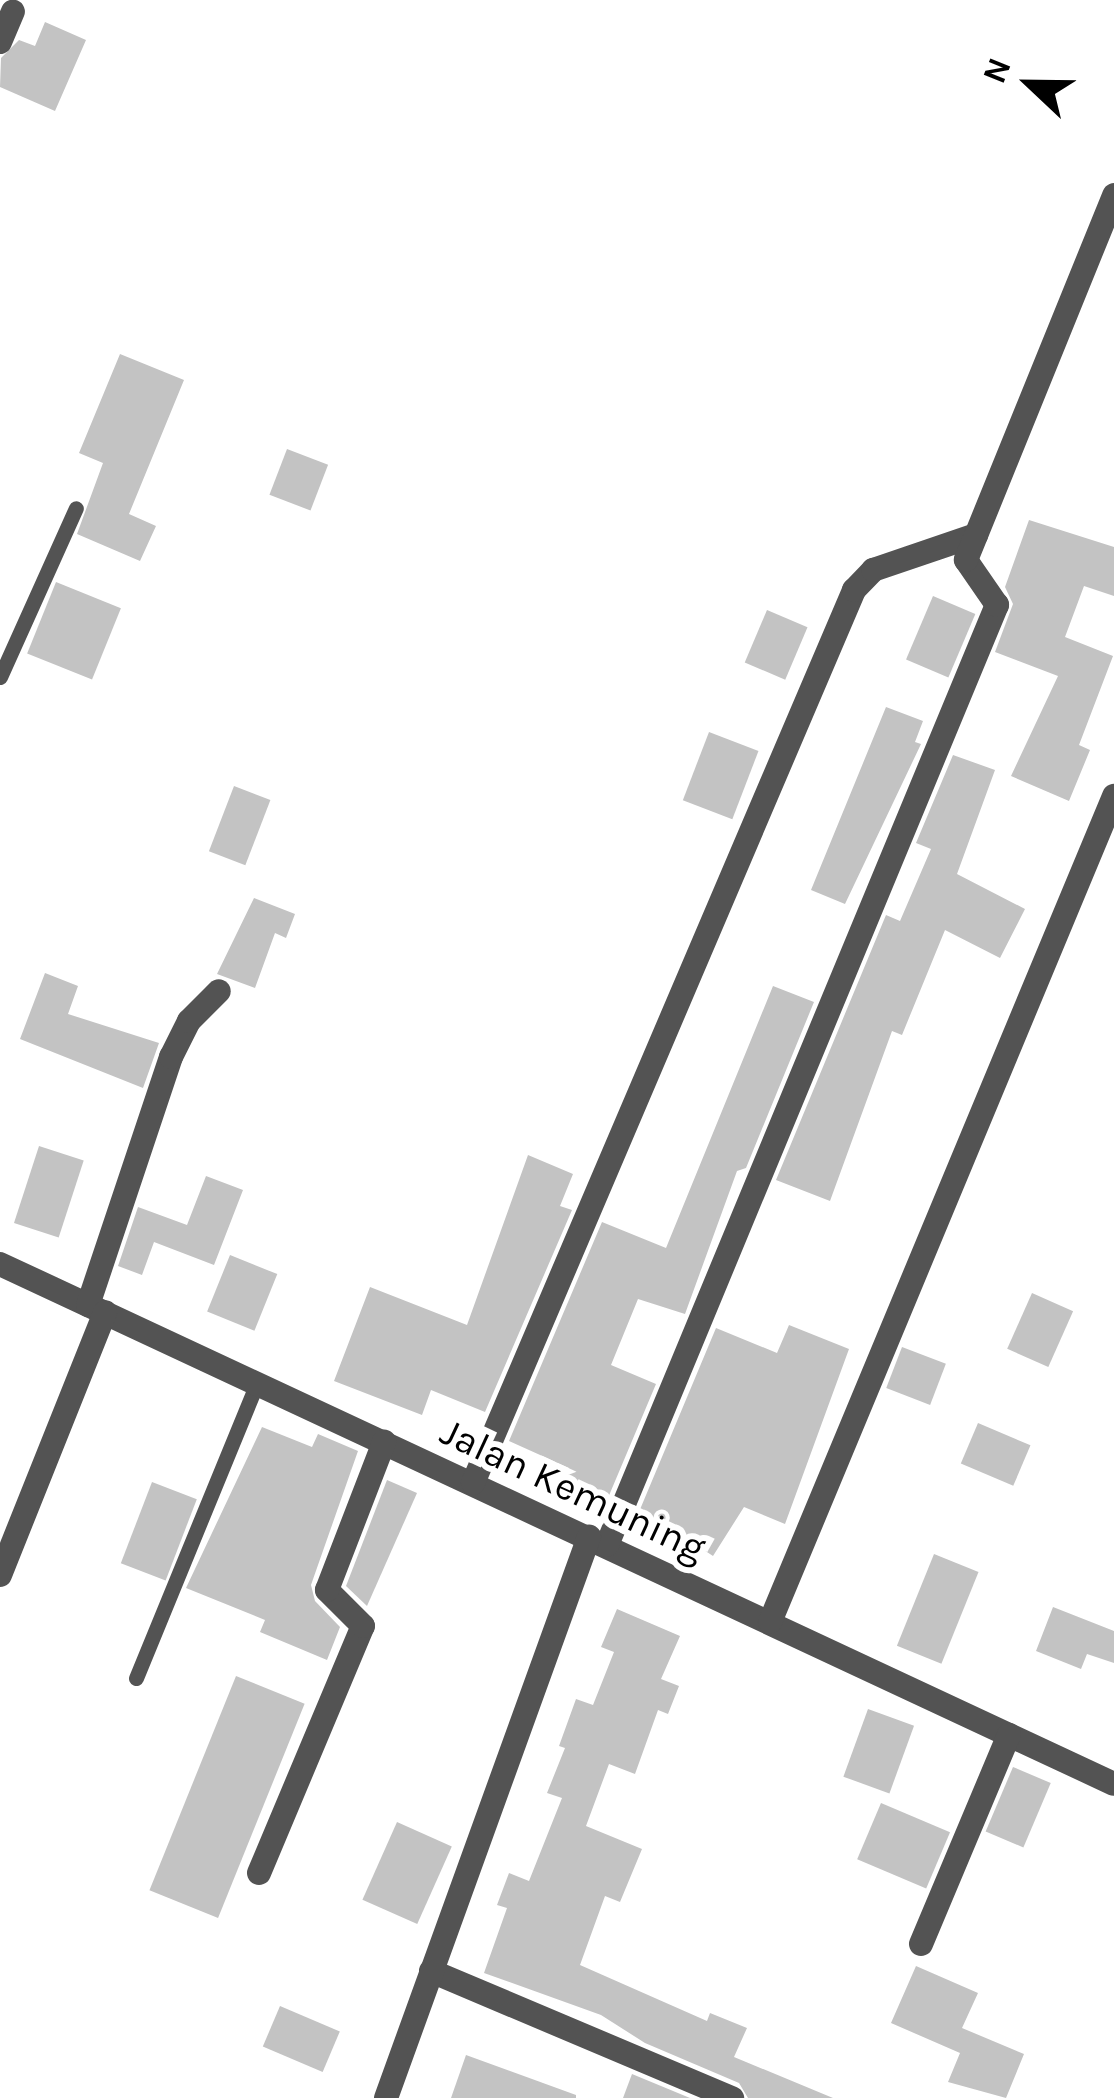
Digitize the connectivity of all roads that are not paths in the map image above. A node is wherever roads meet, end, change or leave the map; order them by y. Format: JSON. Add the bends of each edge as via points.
{"nodes":[{"id":1,"x":13,"y":12,"type":"dead end"},
{"id":2,"x":0,"y":42,"type":"edge"},
{"id":3,"x":1114,"y":195,"type":"edge"},
{"id":4,"x":76,"y":508,"type":"dead end"},
{"id":5,"x":976,"y":536,"type":"junction"},
{"id":6,"x":0,"y":677,"type":"edge"},
{"id":7,"x":1114,"y":796,"type":"edge"},
{"id":8,"x":219,"y":991,"type":"dead end"},
{"id":9,"x":0,"y":1264,"type":"edge"},
{"id":10,"x":97,"y":1309,"type":"junction"},
{"id":11,"x":256,"y":1383,"type":"junction"},
{"id":12,"x":385,"y":1442,"type":"junction"},
{"id":13,"x":473,"y":1484,"type":"junction"},
{"id":14,"x":598,"y":1541,"type":"junction"},
{"id":15,"x":0,"y":1575,"type":"edge"},
{"id":16,"x":770,"y":1622,"type":"junction"},
{"id":17,"x":136,"y":1678,"type":"dead end"},
{"id":18,"x":1009,"y":1735,"type":"junction"},
{"id":19,"x":1114,"y":1784,"type":"edge"},
{"id":20,"x":260,"y":1873,"type":"dead end"},
{"id":21,"x":921,"y":1944,"type":"dead end"},
{"id":22,"x":431,"y":1971,"type":"junction"},
{"id":23,"x":386,"y":2098,"type":"edge"},
{"id":24,"x":732,"y":2098,"type":"edge"}],
"edges":[{"from":1,"to":2,"type":"street"},
{"from":3,"to":5,"type":"street"},
{"from":4,"to":6,"type":"lane"},
{"from":5,"to":13,"type":"street","via":[[873,570],[854,590]]},
{"from":5,"to":14,"type":"street","via":[[967,567],[997,605]]},
{"from":7,"to":16,"type":"street"},
{"from":8,"to":10,"type":"street","via":[[189,1021],[171,1057]]},
{"from":9,"to":10,"type":"street","name":"Jalan Kemuning"},
{"from":10,"to":11,"type":"street","name":"Jalan Kemuning"},
{"from":10,"to":15,"type":"street"},
{"from":11,"to":12,"type":"street","name":"Jalan Kemuning"},
{"from":11,"to":17,"type":"lane"},
{"from":12,"to":13,"type":"street","name":"Jalan Kemuning"},
{"from":12,"to":20,"type":"street","via":[[326,1590],[363,1626]]},
{"from":13,"to":14,"type":"street","name":"Jalan Kemuning"},
{"from":14,"to":16,"type":"street","name":"Jalan Kemuning"},
{"from":14,"to":22,"type":"street"},
{"from":16,"to":18,"type":"street","name":"Jalan Kemuning"},
{"from":18,"to":19,"type":"street","name":"Jalan Kemuning"},
{"from":18,"to":21,"type":"street"},
{"from":22,"to":23,"type":"street"},
{"from":22,"to":24,"type":"street"}]}
